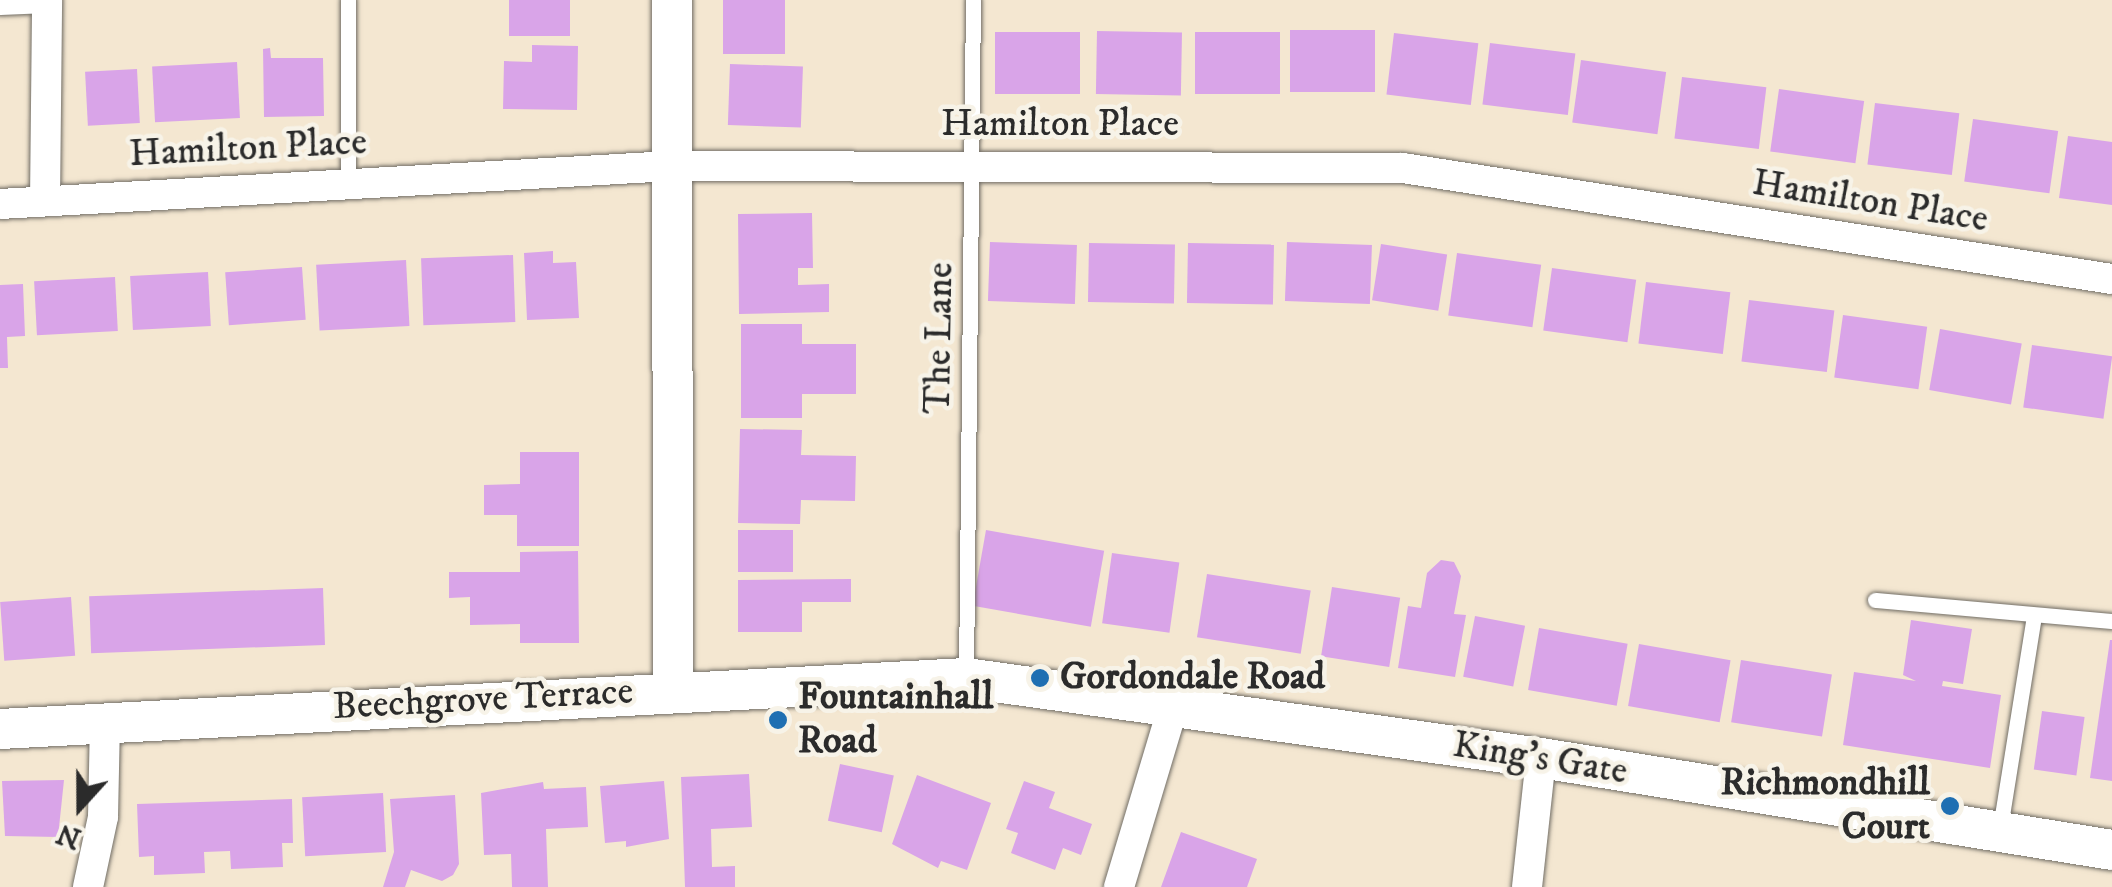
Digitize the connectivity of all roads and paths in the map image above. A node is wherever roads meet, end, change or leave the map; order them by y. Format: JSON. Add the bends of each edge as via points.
{"nodes":[{"id":1,"x":348,"y":0,"type":"edge"},
{"id":2,"x":672,"y":0,"type":"edge"},
{"id":3,"x":973,"y":0,"type":"edge"},
{"id":4,"x":47,"y":2,"type":"edge"},
{"id":5,"x":0,"y":7,"type":"edge"},
{"id":6,"x":975,"y":165,"type":"junction"},
{"id":7,"x":672,"y":166,"type":"junction"},
{"id":8,"x":348,"y":182,"type":"junction"},
{"id":9,"x":46,"y":201,"type":"junction"},
{"id":10,"x":0,"y":204,"type":"edge"},
{"id":11,"x":2112,"y":279,"type":"edge"},
{"id":12,"x":1874,"y":600,"type":"dead end"},
{"id":13,"x":2034,"y":616,"type":"junction"},
{"id":14,"x":2112,"y":621,"type":"edge"},
{"id":15,"x":966,"y":678,"type":"junction"},
{"id":16,"x":673,"y":689,"type":"junction"},
{"id":17,"x":1174,"y":704,"type":"junction"},
{"id":18,"x":105,"y":723,"type":"junction"},
{"id":19,"x":0,"y":729,"type":"edge"},
{"id":20,"x":1541,"y":758,"type":"junction"},
{"id":21,"x":2000,"y":832,"type":"junction"},
{"id":22,"x":2112,"y":850,"type":"edge"},
{"id":23,"x":88,"y":887,"type":"edge"},
{"id":24,"x":1119,"y":887,"type":"edge"},
{"id":25,"x":1527,"y":887,"type":"edge"}],
"edges":[{"from":1,"to":8,"type":"lane"},
{"from":2,"to":7,"type":"street"},
{"from":3,"to":6,"type":"lane","name":"The Lane"},
{"from":4,"to":5,"type":"lane"},
{"from":4,"to":9,"type":"street"},
{"from":6,"to":7,"type":"street","name":"Hamilton Place"},
{"from":6,"to":11,"type":"street","name":"Hamilton Place","via":[[1402,168]]},
{"from":6,"to":15,"type":"lane","name":"The Lane"},
{"from":7,"to":8,"type":"street","name":"Hamilton Place"},
{"from":7,"to":16,"type":"street"},
{"from":8,"to":9,"type":"street","name":"Hamilton Place"},
{"from":9,"to":10,"type":"street","name":"Hamilton Place"},
{"from":12,"to":13,"type":"lane"},
{"from":13,"to":14,"type":"lane"},
{"from":13,"to":21,"type":"lane"},
{"from":15,"to":16,"type":"street","name":"Beechgrove Terrace"},
{"from":15,"to":17,"type":"street","name":"King's Gate"},
{"from":16,"to":18,"type":"street","name":"Beechgrove Terrace"},
{"from":17,"to":20,"type":"street","name":"King's Gate"},
{"from":17,"to":24,"type":"street"},
{"from":18,"to":19,"type":"street","name":"Beechgrove Terrace"},
{"from":18,"to":23,"type":"street","via":[[103,816]]},
{"from":20,"to":21,"type":"street","name":"King's Gate"},
{"from":20,"to":25,"type":"street"},
{"from":21,"to":22,"type":"street","name":"King's Gate"}]}
